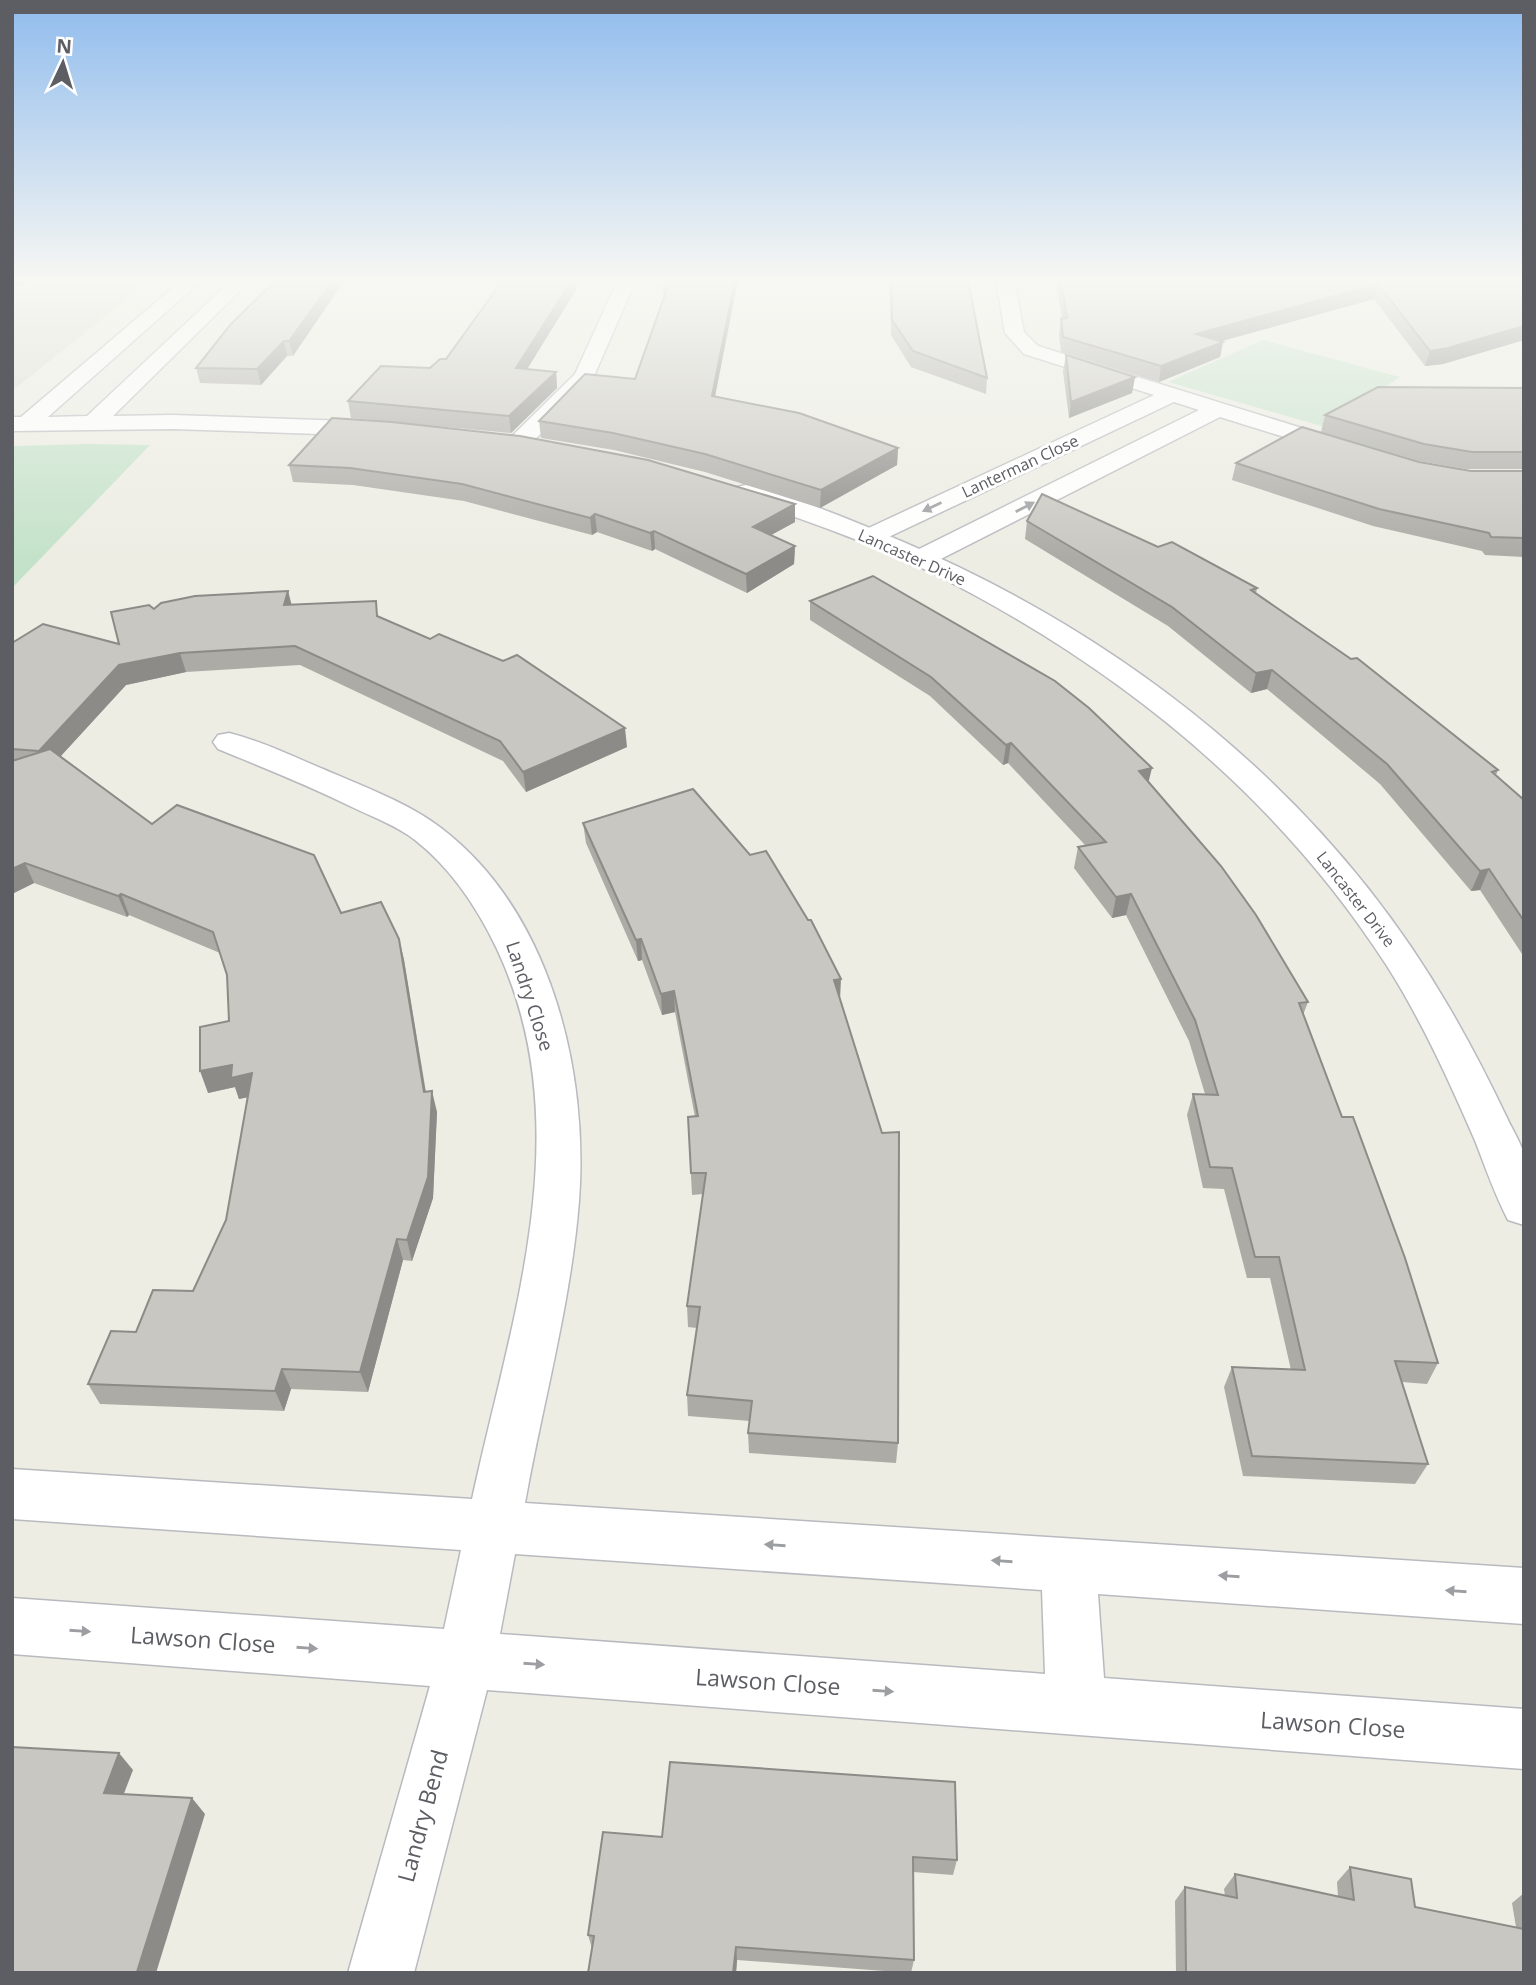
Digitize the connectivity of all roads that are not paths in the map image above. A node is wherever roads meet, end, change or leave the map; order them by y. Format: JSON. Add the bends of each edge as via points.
{"nodes":[{"id":1,"x":81,"y":373,"type":"edge"},
{"id":2,"x":145,"y":373,"type":"edge"},
{"id":3,"x":586,"y":373,"type":"edge"},
{"id":4,"x":1097,"y":373,"type":"edge"},
{"id":5,"x":1172,"y":396,"type":"junction"},
{"id":6,"x":1216,"y":410,"type":"junction"},
{"id":7,"x":93,"y":422,"type":"junction"},
{"id":8,"x":20,"y":423,"type":"edge"},
{"id":9,"x":402,"y":431,"type":"edge"},
{"id":10,"x":553,"y":448,"type":"edge"},
{"id":11,"x":1361,"y":454,"type":"edge"},
{"id":12,"x":715,"y":483,"type":"edge"},
{"id":13,"x":869,"y":537,"type":"junction"},
{"id":14,"x":920,"y":559,"type":"junction"},
{"id":15,"x":229,"y":742,"type":"dead end"},
{"id":16,"x":1524,"y":1207,"type":"edge"},
{"id":17,"x":12,"y":1494,"type":"edge"},
{"id":18,"x":494,"y":1527,"type":"junction"},
{"id":19,"x":1068,"y":1565,"type":"junction"},
{"id":20,"x":1524,"y":1596,"type":"edge"},
{"id":21,"x":12,"y":1626,"type":"edge"},
{"id":22,"x":466,"y":1659,"type":"junction"},
{"id":23,"x":1076,"y":1706,"type":"junction"},
{"id":24,"x":1524,"y":1738,"type":"edge"},
{"id":25,"x":381,"y":1973,"type":"edge"}],
"edges":[{"from":1,"to":8,"type":"street"},
{"from":2,"to":7,"type":"street"},
{"from":3,"to":10,"type":"street","via":[[568,396],[504,441]]},
{"from":4,"to":5,"type":"street"},
{"from":5,"to":6,"type":"street"},
{"from":5,"to":13,"type":"street","name":"Lanterman Close","one_way":true},
{"from":6,"to":11,"type":"street"},
{"from":14,"to":6,"type":"street","name":"Lanterman Close","one_way":true},
{"from":7,"to":8,"type":"street"},
{"from":7,"to":9,"type":"street"},
{"from":12,"to":13,"type":"street","name":"Lancaster Drive"},
{"from":13,"to":14,"type":"street","name":"Lancaster Drive"},
{"from":14,"to":16,"type":"street","name":"Lancaster Drive","via":[[1096,654],[1178,715],[1297,825],[1401,957],[1469,1079]]},
{"from":15,"to":18,"type":"street","name":"Landry Close","via":[[347,791],[433,838],[476,883],[508,930],[531,986],[542,1020],[559,1119],[556,1190],[549,1265]]},
{"from":17,"to":18,"type":"street"},
{"from":19,"to":18,"type":"street","one_way":true},
{"from":18,"to":22,"type":"street","name":"Landry Close"},
{"from":20,"to":19,"type":"street","one_way":true},
{"from":19,"to":23,"type":"street"},
{"from":21,"to":22,"type":"street","name":"Lawson Close","one_way":true},
{"from":22,"to":23,"type":"street","name":"Lawson Close","one_way":true},
{"from":22,"to":25,"type":"street","name":"Landry Bend"},
{"from":23,"to":24,"type":"street","name":"Lawson Close"}]}
